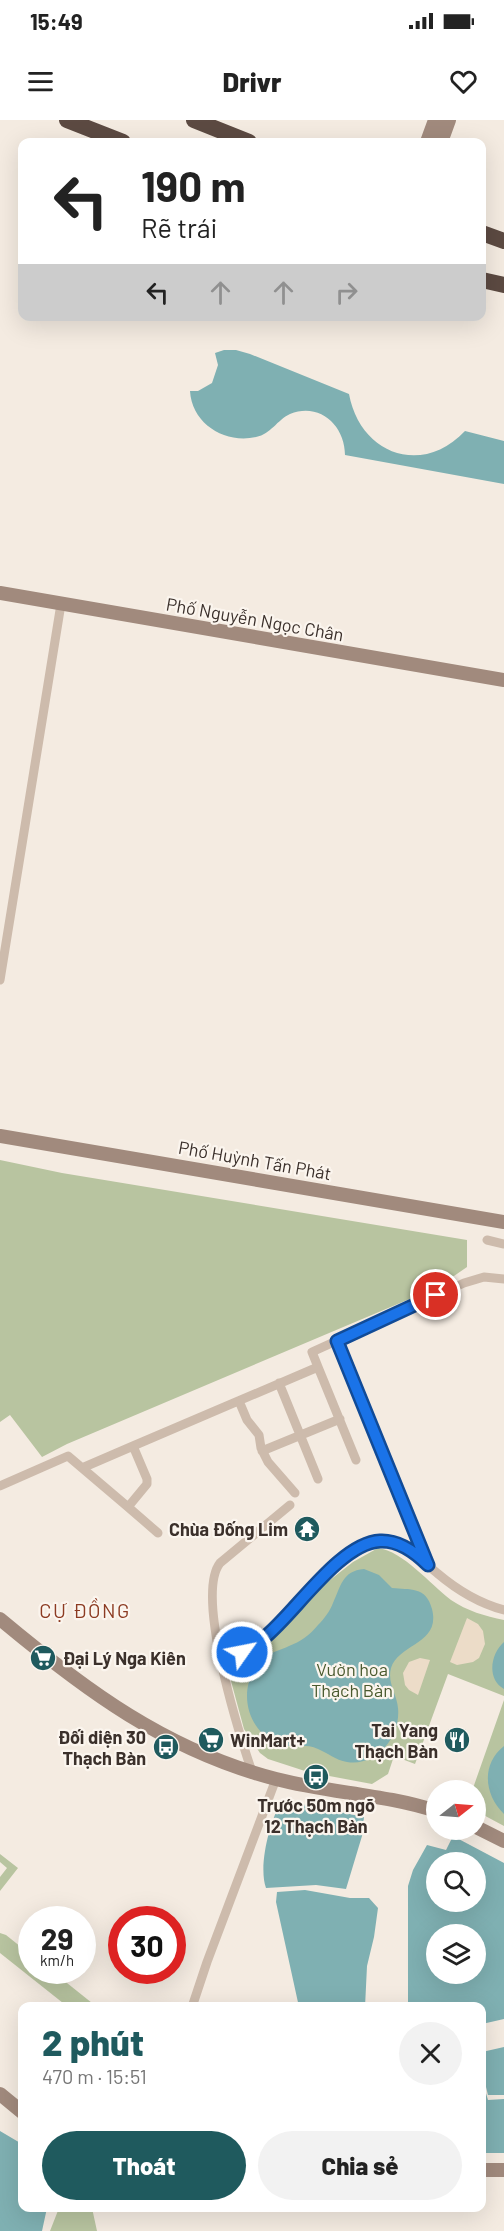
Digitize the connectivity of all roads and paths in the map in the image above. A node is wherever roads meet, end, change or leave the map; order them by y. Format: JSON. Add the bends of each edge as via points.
{"nodes":[{"id":1,"x":67,"y":120,"type":"edge"},
{"id":2,"x":194,"y":120,"type":"edge"},
{"id":3,"x":435,"y":120,"type":"edge"},
{"id":4,"x":449,"y":120,"type":"edge"},
{"id":5,"x":113,"y":138,"type":"edge"},
{"id":6,"x":239,"y":138,"type":"edge"},
{"id":7,"x":428,"y":138,"type":"edge"},
{"id":8,"x":442,"y":138,"type":"edge"},
{"id":9,"x":486,"y":234,"type":"edge"},
{"id":10,"x":504,"y":241,"type":"edge"},
{"id":11,"x":486,"y":281,"type":"edge"},
{"id":12,"x":504,"y":285,"type":"edge"},
{"id":13,"x":0,"y":593,"type":"edge"},
{"id":14,"x":62,"y":603,"type":"junction"},
{"id":15,"x":504,"y":680,"type":"edge"},
{"id":16,"x":0,"y":980,"type":"edge"},
{"id":17,"x":0,"y":1126,"type":"edge"},
{"id":18,"x":0,"y":1136,"type":"edge"},
{"id":19,"x":57,"y":1140,"type":"junction"},
{"id":20,"x":424,"y":1203,"type":"junction"},
{"id":21,"x":504,"y":1212,"type":"edge"},
{"id":22,"x":504,"y":1222,"type":"edge"},
{"id":23,"x":487,"y":1240,"type":"dead end"},
{"id":24,"x":504,"y":1244,"type":"edge"},
{"id":25,"x":504,"y":1279,"type":"edge"},
{"id":26,"x":337,"y":1341,"type":"junction"},
{"id":27,"x":318,"y":1367,"type":"junction"},
{"id":28,"x":279,"y":1383,"type":"junction"},
{"id":29,"x":239,"y":1401,"type":"junction"},
{"id":30,"x":340,"y":1419,"type":"junction"},
{"id":31,"x":300,"y":1435,"type":"junction"},
{"id":32,"x":133,"y":1446,"type":"junction"},
{"id":33,"x":262,"y":1451,"type":"junction"},
{"id":34,"x":357,"y":1460,"type":"dead end"},
{"id":35,"x":82,"y":1467,"type":"junction"},
{"id":36,"x":318,"y":1479,"type":"dead end"},
{"id":37,"x":0,"y":1486,"type":"edge"},
{"id":38,"x":295,"y":1492,"type":"dead end"},
{"id":39,"x":290,"y":1505,"type":"dead end"},
{"id":40,"x":128,"y":1507,"type":"junction"},
{"id":41,"x":158,"y":1533,"type":"dead end"},
{"id":42,"x":428,"y":1565,"type":"junction"},
{"id":43,"x":504,"y":1610,"type":"edge"},
{"id":44,"x":0,"y":1619,"type":"edge"},
{"id":45,"x":222,"y":1662,"type":"junction"},
{"id":46,"x":252,"y":1772,"type":"junction"},
{"id":47,"x":276,"y":1779,"type":"junction"},
{"id":48,"x":426,"y":1808,"type":"edge"},
{"id":49,"x":486,"y":1832,"type":"edge"},
{"id":50,"x":504,"y":1841,"type":"edge"},
{"id":51,"x":194,"y":2002,"type":"edge"},
{"id":52,"x":0,"y":2094,"type":"edge"},
{"id":53,"x":18,"y":2109,"type":"edge"},
{"id":54,"x":486,"y":2170,"type":"edge"},
{"id":55,"x":504,"y":2170,"type":"edge"}],
"edges":[{"from":1,"to":5,"type":"highway"},
{"from":2,"to":6,"type":"highway"},
{"from":3,"to":7,"type":"street"},
{"from":4,"to":8,"type":"street"},
{"from":9,"to":10,"type":"highway"},
{"from":11,"to":12,"type":"highway"},
{"from":13,"to":14,"type":"street","name":"Phố Nguyễn Ngọc Chân"},
{"from":14,"to":15,"type":"street","name":"Phố Nguyễn Ngọc Chân"},
{"from":14,"to":16,"type":"street"},
{"from":17,"to":19,"type":"street","name":"Phố Huỳnh Tấn Phát"},
{"from":18,"to":19,"type":"street","name":"Phố Huỳnh Tấn Phát"},
{"from":19,"to":20,"type":"street","name":"Phố Huỳnh Tấn Phát"},
{"from":20,"to":21,"type":"street","name":"Phố Huỳnh Tấn Phát"},
{"from":20,"to":22,"type":"street","name":"Phố Huỳnh Tấn Phát"},
{"from":23,"to":24,"type":"street"},
{"from":25,"to":26,"type":"street","via":[[484,1277],[464,1283]]},
{"from":26,"to":27,"type":"street","via":[[312,1352]]},
{"from":26,"to":42,"type":"street"},
{"from":27,"to":28,"type":"street"},
{"from":27,"to":30,"type":"street"},
{"from":28,"to":29,"type":"street"},
{"from":28,"to":31,"type":"street"},
{"from":29,"to":32,"type":"street"},
{"from":29,"to":33,"type":"street","via":[[259,1434]]},
{"from":30,"to":31,"type":"street"},
{"from":30,"to":34,"type":"street"},
{"from":31,"to":33,"type":"street"},
{"from":31,"to":36,"type":"street"},
{"from":32,"to":35,"type":"street"},
{"from":32,"to":40,"type":"street","via":[[147,1484]]},
{"from":33,"to":38,"type":"street"},
{"from":35,"to":37,"type":"street","via":[[69,1456]]},
{"from":35,"to":40,"type":"street"},
{"from":39,"to":45,"type":"street","via":[[216,1568],[213,1611]]},
{"from":40,"to":41,"type":"street"},
{"from":42,"to":43,"type":"street","via":[[461,1592]]},
{"from":42,"to":45,"type":"street","via":[[414,1553],[389,1542],[362,1547],[320,1580],[266,1637]]},
{"from":44,"to":46,"type":"street","via":[[94,1693],[148,1728],[203,1755]]},
{"from":45,"to":46,"type":"street"},
{"from":46,"to":47,"type":"street"},
{"from":47,"to":48,"type":"street"},
{"from":47,"to":51,"type":"street"},
{"from":49,"to":50,"type":"street"},
{"from":52,"to":53,"type":"street"},
{"from":54,"to":55,"type":"street"}]}
